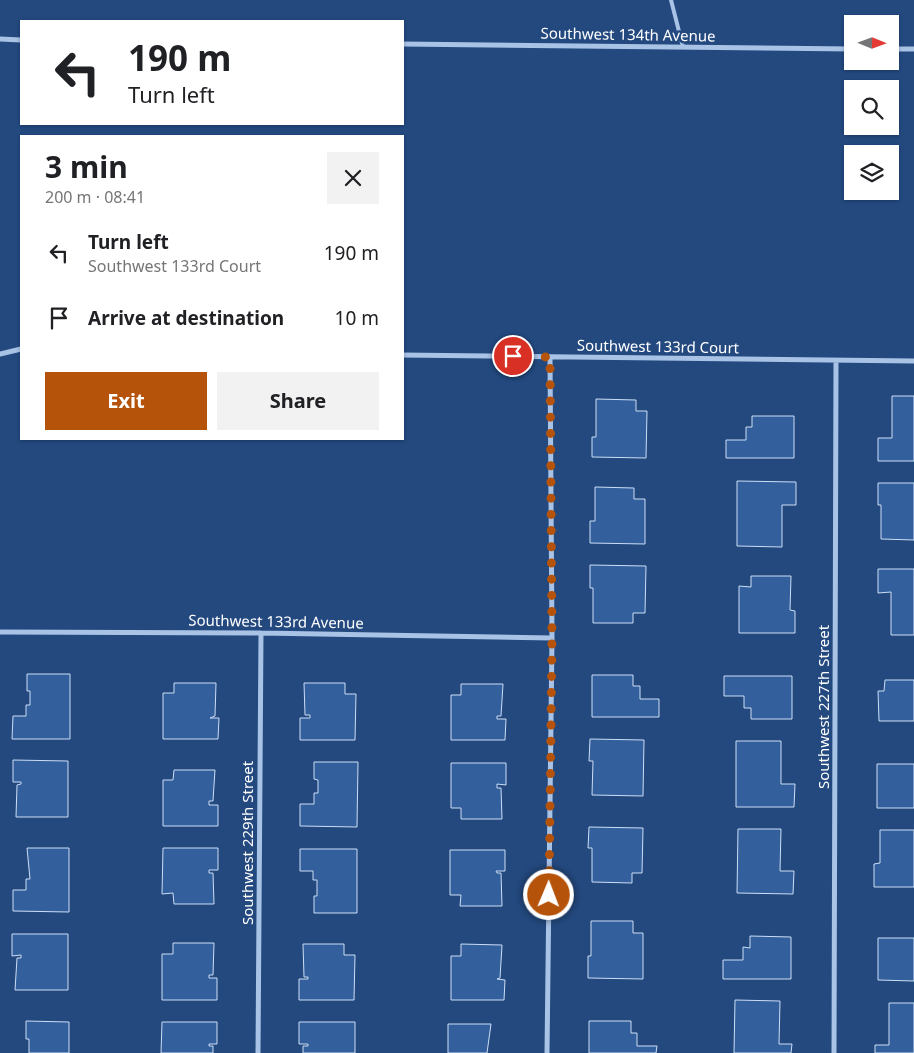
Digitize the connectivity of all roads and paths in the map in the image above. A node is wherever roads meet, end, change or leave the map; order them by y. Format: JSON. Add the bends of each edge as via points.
{"nodes":[{"id":1,"x":671,"y":0,"type":"edge"},
{"id":2,"x":0,"y":40,"type":"edge"},
{"id":3,"x":20,"y":40,"type":"edge"},
{"id":4,"x":404,"y":44,"type":"edge"},
{"id":5,"x":683,"y":47,"type":"junction"},
{"id":6,"x":844,"y":49,"type":"edge"},
{"id":7,"x":899,"y":49,"type":"edge"},
{"id":8,"x":914,"y":50,"type":"edge"},
{"id":9,"x":20,"y":349,"type":"edge"},
{"id":10,"x":0,"y":354,"type":"edge"},
{"id":11,"x":404,"y":354,"type":"edge"},
{"id":12,"x":550,"y":357,"type":"junction"},
{"id":13,"x":836,"y":361,"type":"junction"},
{"id":14,"x":914,"y":362,"type":"edge"},
{"id":15,"x":0,"y":632,"type":"edge"},
{"id":16,"x":261,"y":633,"type":"junction"},
{"id":17,"x":552,"y":638,"type":"junction"},
{"id":18,"x":258,"y":1053,"type":"edge"},
{"id":19,"x":547,"y":1053,"type":"edge"},
{"id":20,"x":834,"y":1053,"type":"edge"}],
"edges":[{"from":1,"to":5,"type":"lane"},
{"from":2,"to":3,"type":"street"},
{"from":4,"to":5,"type":"street","name":"Southwest 134th Avenue"},
{"from":5,"to":6,"type":"street","name":"Southwest 134th Avenue"},
{"from":7,"to":8,"type":"street"},
{"from":9,"to":10,"type":"street"},
{"from":11,"to":12,"type":"street","name":"Southwest 133rd Court"},
{"from":12,"to":13,"type":"street","name":"Southwest 133rd Court"},
{"from":12,"to":17,"type":"street"},
{"from":13,"to":14,"type":"street","name":"Southwest 133rd Court"},
{"from":13,"to":20,"type":"street","name":"Southwest 227th Street"},
{"from":15,"to":16,"type":"street","name":"Southwest 133rd Avenue"},
{"from":16,"to":17,"type":"street","name":"Southwest 133rd Avenue"},
{"from":16,"to":18,"type":"street","name":"Southwest 229th Street"},
{"from":17,"to":19,"type":"street"}]}
